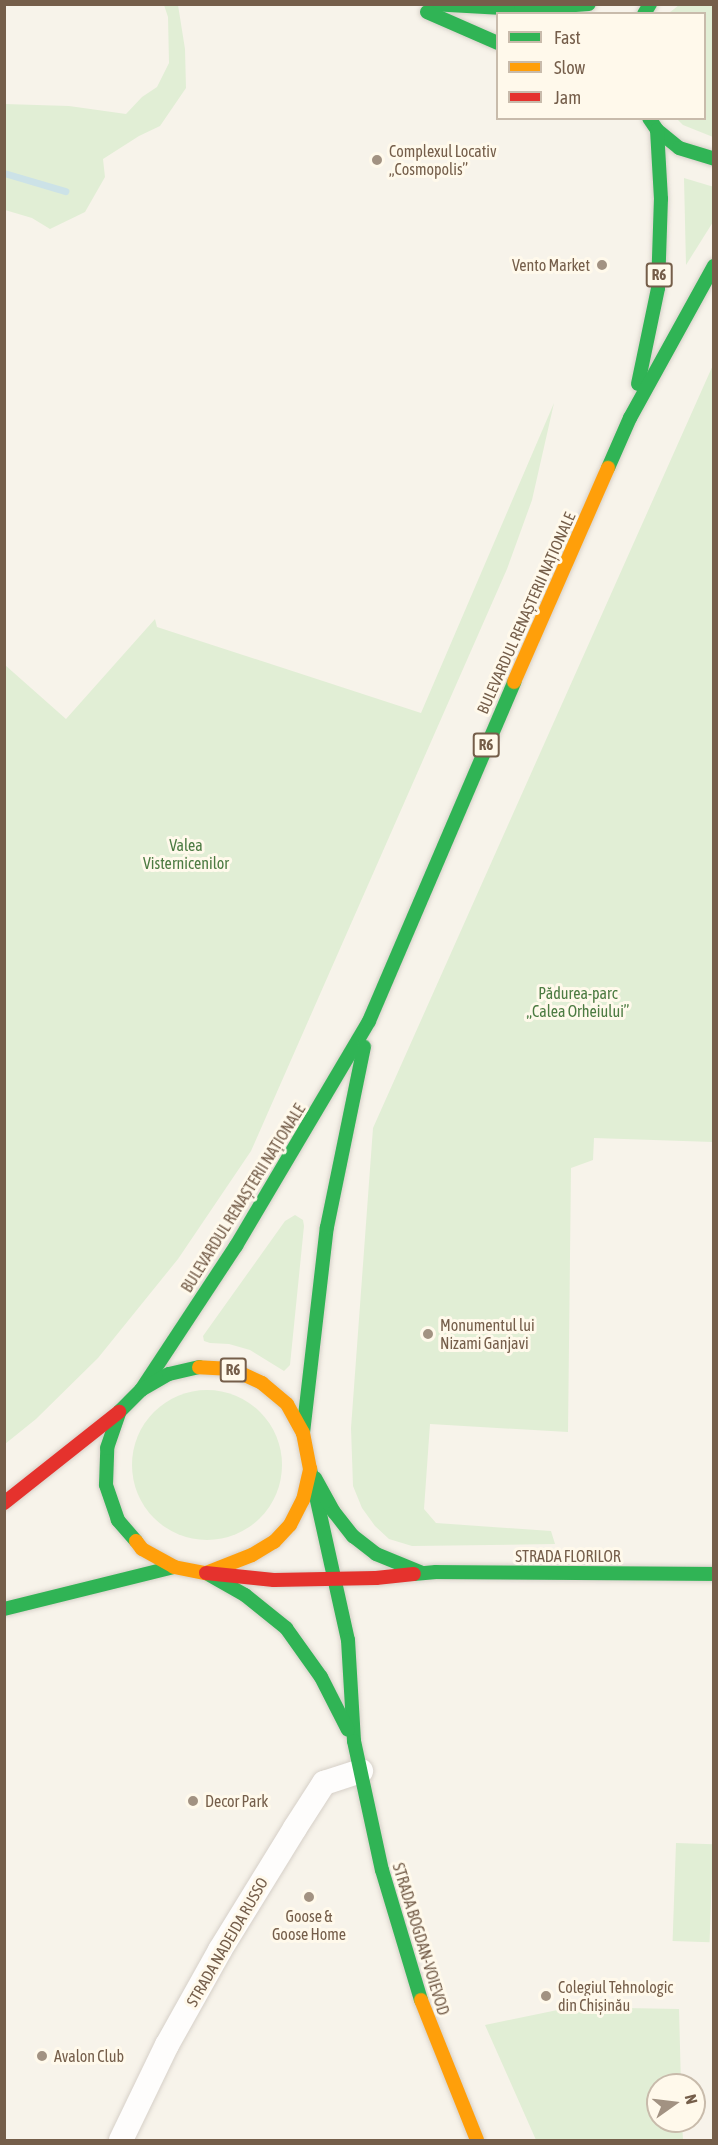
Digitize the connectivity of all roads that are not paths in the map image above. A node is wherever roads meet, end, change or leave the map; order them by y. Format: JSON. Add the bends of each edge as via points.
{"nodes":[{"id":1,"x":589,"y":4,"type":"edge"},
{"id":2,"x":425,"y":7,"type":"edge"},
{"id":3,"x":496,"y":42,"type":"edge"},
{"id":4,"x":653,"y":124,"type":"edge"},
{"id":5,"x":714,"y":159,"type":"edge"},
{"id":6,"x":714,"y":266,"type":"edge"},
{"id":7,"x":630,"y":418,"type":"junction"},
{"id":8,"x":369,"y":1022,"type":"junction"},
{"id":9,"x":141,"y":1390,"type":"junction"},
{"id":10,"x":120,"y":1411,"type":"junction"},
{"id":11,"x":303,"y":1433,"type":"junction"},
{"id":12,"x":310,"y":1468,"type":"junction"},
{"id":13,"x":4,"y":1503,"type":"edge"},
{"id":14,"x":174,"y":1567,"type":"junction"},
{"id":15,"x":206,"y":1573,"type":"junction"},
{"id":16,"x":421,"y":1573,"type":"junction"},
{"id":17,"x":714,"y":1574,"type":"edge"},
{"id":18,"x":335,"y":1579,"type":"junction"},
{"id":19,"x":373,"y":1591,"type":"dead end"},
{"id":20,"x":4,"y":1609,"type":"edge"},
{"id":21,"x":356,"y":1610,"type":"dead end"},
{"id":22,"x":348,"y":1640,"type":"junction"},
{"id":23,"x":354,"y":1741,"type":"junction"},
{"id":24,"x":361,"y":1771,"type":"junction"},
{"id":25,"x":121,"y":2140,"type":"edge"},
{"id":26,"x":477,"y":2140,"type":"edge"}],
"edges":[{"from":1,"to":2,"type":"main road","via":[[521,9]]},
{"from":2,"to":3,"type":"main road"},
{"from":4,"to":5,"type":"main road","number":"R6","via":[[679,148]]},
{"from":4,"to":7,"type":"main road","name":"BULEVARDUL RENAȘTERII NAȚIONALE","number":"R6","via":[[661,200],[658,288]]},
{"from":6,"to":7,"type":"main road","name":"BULEVARDUL RENAȘTERII NAȚIONALE","number":"R6"},
{"from":7,"to":8,"type":"main road","name":"BULEVARDUL RENAȘTERII NAȚIONALE","number":"R6"},
{"from":8,"to":9,"type":"main road","name":"BULEVARDUL RENAȘTERII NAȚIONALE","number":"R6","via":[[236,1246]]},
{"from":8,"to":11,"type":"main road","name":"BULEVARDUL RENAȘTERII NAȚIONALE","number":"R6","via":[[327,1227]]},
{"from":9,"to":10,"type":"main road","number":"R6"},
{"from":9,"to":11,"type":"main road","number":"R6","via":[[169,1374],[199,1367],[232,1370],[262,1383],[287,1404]]},
{"from":10,"to":13,"type":"main road"},
{"from":10,"to":14,"type":"main road","number":"R6","via":[[106,1448],[106,1485],[118,1520],[142,1549]]},
{"from":11,"to":12,"type":"main road","number":"R6"},
{"from":12,"to":15,"type":"main road","via":[[303,1500],[290,1526],[274,1542],[252,1555]]},
{"from":12,"to":16,"type":"main road","name":"STRADA FLORILOR","via":[[352,1536],[376,1554]]},
{"from":12,"to":18,"type":"main road","name":"STRADA BOGDAN-VOIEVOD"},
{"from":14,"to":15,"type":"main road","number":"R6"},
{"from":14,"to":20,"type":"main road","number":"R6"},
{"from":15,"to":18,"type":"main road","name":"STRADA FLORILOR","via":[[274,1580]]},
{"from":15,"to":23,"type":"main road","name":"STRADA BOGDAN-VOIEVOD","via":[[245,1595],[292,1635],[321,1677]]},
{"from":16,"to":17,"type":"main road","name":"STRADA FLORILOR"},
{"from":16,"to":18,"type":"main road","name":"STRADA FLORILOR"},
{"from":16,"to":19,"type":"main road","name":"STRADA FLORILOR"},
{"from":18,"to":22,"type":"main road","name":"STRADA BOGDAN-VOIEVOD"},
{"from":21,"to":22,"type":"main road"},
{"from":22,"to":23,"type":"main road","name":"STRADA BOGDAN-VOIEVOD"},
{"from":23,"to":24,"type":"main road","name":"STRADA BOGDAN-VOIEVOD"},
{"from":24,"to":25,"type":"street","name":"STRADA NADEJDA RUSSO","via":[[324,1783],[220,1950]]},
{"from":24,"to":26,"type":"main road","name":"STRADA BOGDAN-VOIEVOD","via":[[382,1870],[415,1985]]}]}
